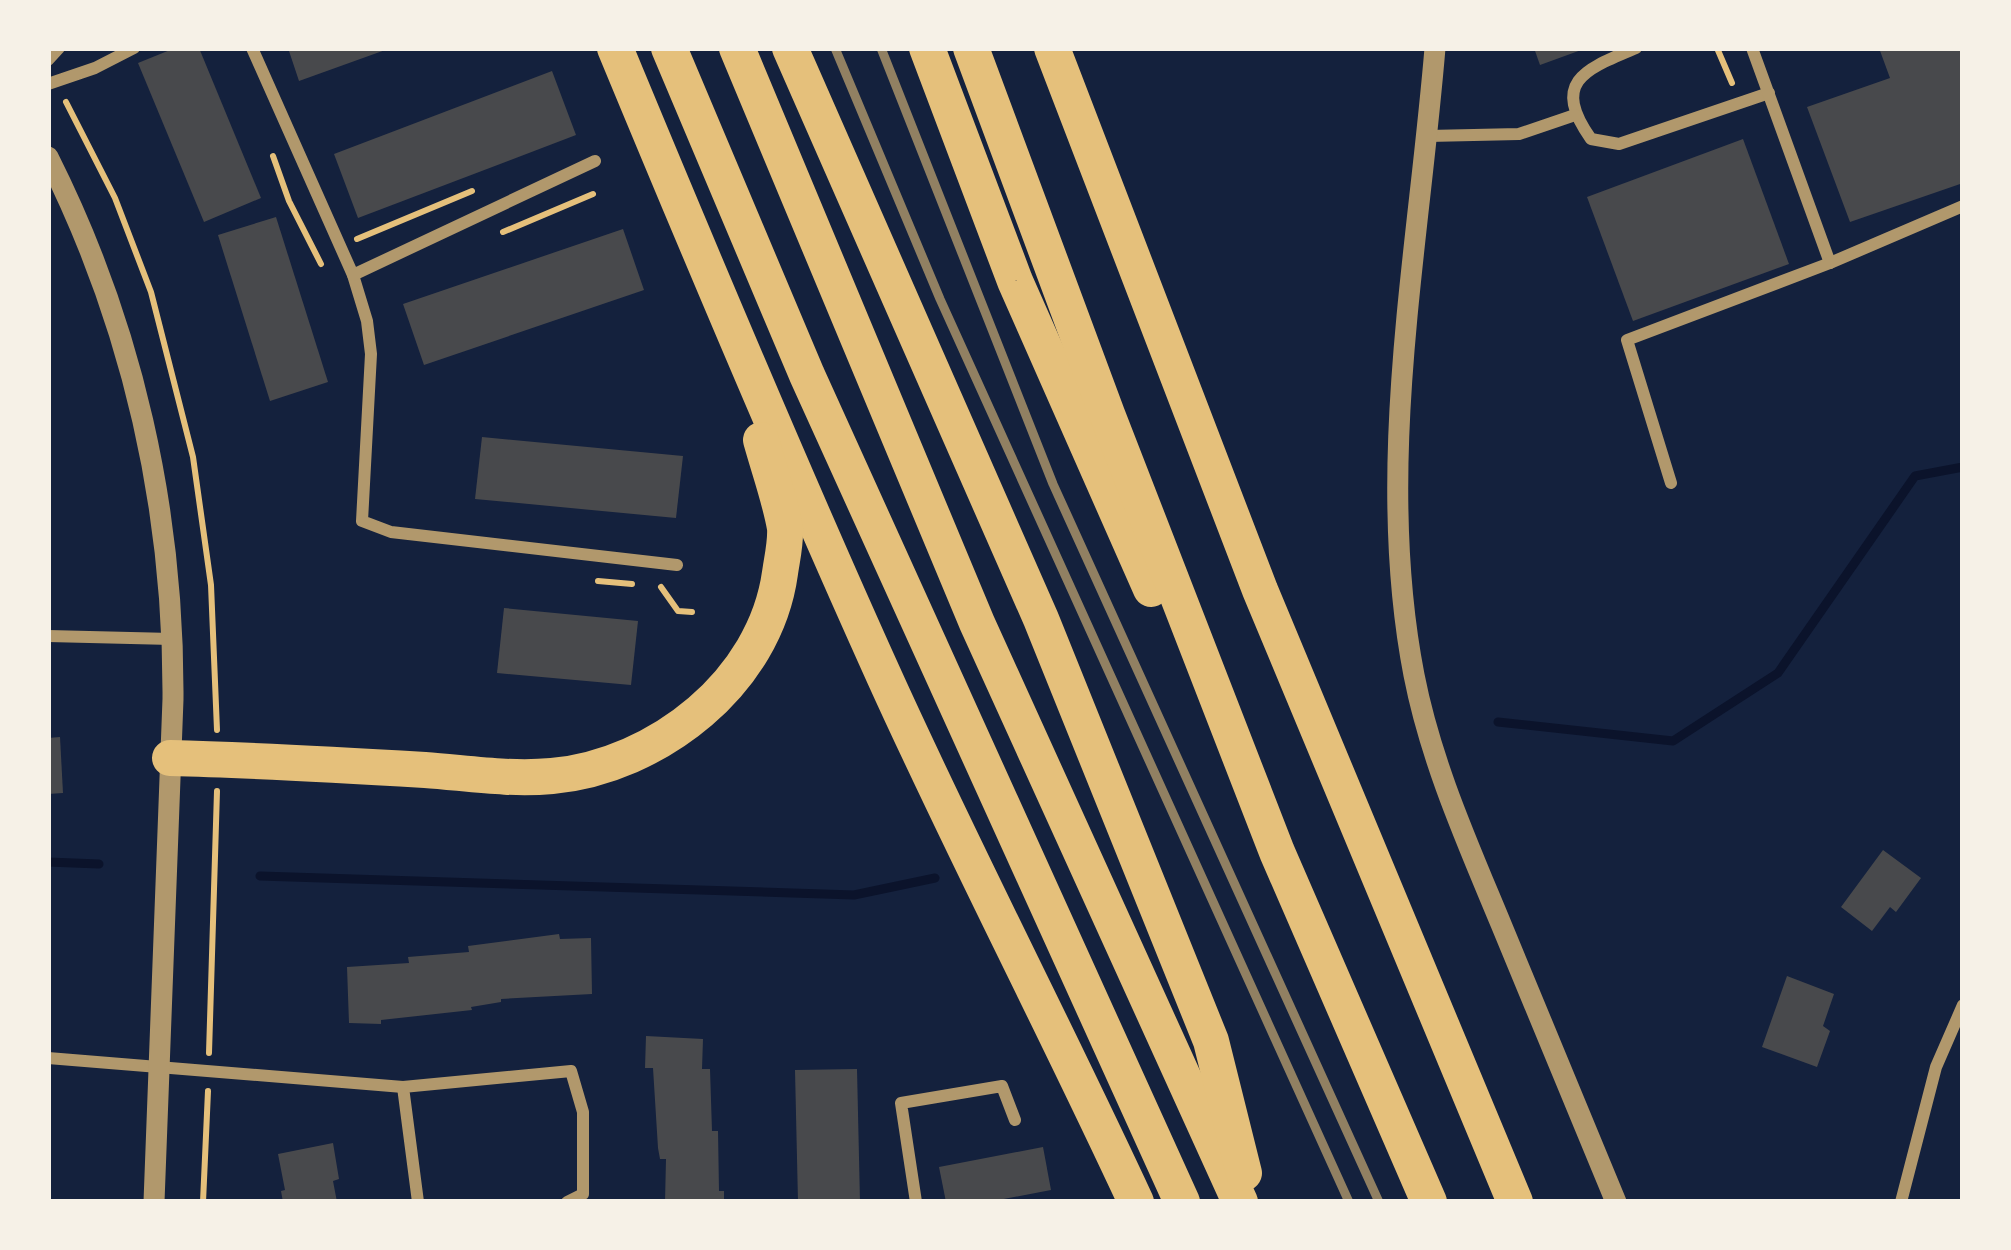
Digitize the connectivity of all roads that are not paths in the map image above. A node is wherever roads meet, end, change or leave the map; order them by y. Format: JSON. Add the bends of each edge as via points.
{"nodes":[{"id":1,"x":59,"y":48,"type":"edge"},
{"id":2,"x":134,"y":48,"type":"edge"},
{"id":3,"x":252,"y":48,"type":"edge"},
{"id":4,"x":614,"y":48,"type":"edge"},
{"id":5,"x":669,"y":48,"type":"edge"},
{"id":6,"x":737,"y":48,"type":"edge"},
{"id":7,"x":790,"y":48,"type":"edge"},
{"id":8,"x":927,"y":48,"type":"edge"},
{"id":9,"x":971,"y":48,"type":"edge"},
{"id":10,"x":1052,"y":48,"type":"edge"},
{"id":11,"x":1435,"y":48,"type":"edge"},
{"id":12,"x":1636,"y":48,"type":"edge"},
{"id":13,"x":1752,"y":48,"type":"edge"},
{"id":14,"x":48,"y":60,"type":"edge"},
{"id":15,"x":48,"y":84,"type":"edge"},
{"id":16,"x":1769,"y":93,"type":"junction"},
{"id":17,"x":1575,"y":115,"type":"junction"},
{"id":18,"x":1428,"y":136,"type":"junction"},
{"id":19,"x":48,"y":157,"type":"edge"},
{"id":20,"x":595,"y":161,"type":"dead end"},
{"id":21,"x":1963,"y":206,"type":"edge"},
{"id":22,"x":1830,"y":263,"type":"junction"},
{"id":23,"x":353,"y":275,"type":"junction"},
{"id":24,"x":733,"y":332,"type":"junction"},
{"id":25,"x":1671,"y":483,"type":"dead end"},
{"id":26,"x":677,"y":565,"type":"dead end"},
{"id":27,"x":48,"y":636,"type":"edge"},
{"id":28,"x":173,"y":639,"type":"junction"},
{"id":29,"x":170,"y":758,"type":"junction"},
{"id":30,"x":1277,"y":852,"type":"junction"},
{"id":31,"x":1963,"y":1005,"type":"edge"},
{"id":32,"x":48,"y":1058,"type":"edge"},
{"id":33,"x":160,"y":1068,"type":"junction"},
{"id":34,"x":404,"y":1087,"type":"junction"},
{"id":35,"x":1015,"y":1120,"type":"dead end"},
{"id":36,"x":154,"y":1202,"type":"edge"},
{"id":37,"x":418,"y":1202,"type":"edge"},
{"id":38,"x":567,"y":1202,"type":"edge"},
{"id":39,"x":916,"y":1202,"type":"edge"},
{"id":40,"x":1136,"y":1202,"type":"edge"},
{"id":41,"x":1182,"y":1202,"type":"edge"},
{"id":42,"x":1240,"y":1202,"type":"edge"},
{"id":43,"x":1251,"y":1202,"type":"edge"},
{"id":44,"x":1429,"y":1202,"type":"edge"},
{"id":45,"x":1515,"y":1202,"type":"edge"},
{"id":46,"x":1616,"y":1202,"type":"edge"},
{"id":47,"x":1901,"y":1202,"type":"edge"}],
"edges":[{"from":1,"to":14,"type":"street"},
{"from":2,"to":15,"type":"street"},
{"from":3,"to":23,"type":"street"},
{"from":4,"to":24,"type":"highway"},
{"from":5,"to":41,"type":"highway","via":[[816,395]]},
{"from":6,"to":42,"type":"highway","via":[[968,602]]},
{"from":7,"to":43,"type":"highway","via":[[1041,619],[1211,1041]]},
{"from":8,"to":30,"type":"highway","via":[[1034,325]]},
{"from":9,"to":30,"type":"highway"},
{"from":10,"to":45,"type":"highway","via":[[1260,590]]},
{"from":11,"to":18,"type":"street"},
{"from":12,"to":17,"type":"street","via":[[1589,68],[1575,85]]},
{"from":13,"to":16,"type":"street"},
{"from":16,"to":17,"type":"street","via":[[1619,144],[1592,139]]},
{"from":16,"to":22,"type":"street"},
{"from":17,"to":18,"type":"street","via":[[1519,134]]},
{"from":18,"to":46,"type":"street","via":[[1399,463],[1400,575],[1414,672],[1453,808]]},
{"from":19,"to":28,"type":"street","via":[[136,381],[165,540]]},
{"from":20,"to":23,"type":"street"},
{"from":21,"to":22,"type":"street"},
{"from":22,"to":25,"type":"street","via":[[1627,340]]},
{"from":23,"to":26,"type":"street","via":[[370,354],[362,520],[391,532]]},
{"from":24,"to":29,"type":"highway","via":[[785,532],[776,600],[755,651],[701,710],[634,755],[554,776]]},
{"from":24,"to":40,"type":"highway","via":[[886,680]]},
{"from":27,"to":28,"type":"street"},
{"from":28,"to":29,"type":"street"},
{"from":29,"to":33,"type":"street"},
{"from":30,"to":44,"type":"highway"},
{"from":31,"to":47,"type":"street","via":[[1936,1067]]},
{"from":32,"to":33,"type":"street"},
{"from":33,"to":34,"type":"street"},
{"from":33,"to":36,"type":"street"},
{"from":34,"to":37,"type":"street"},
{"from":34,"to":38,"type":"street","via":[[571,1071],[583,1112],[583,1194]]},
{"from":35,"to":39,"type":"street","via":[[1002,1086],[901,1103]]}]}
